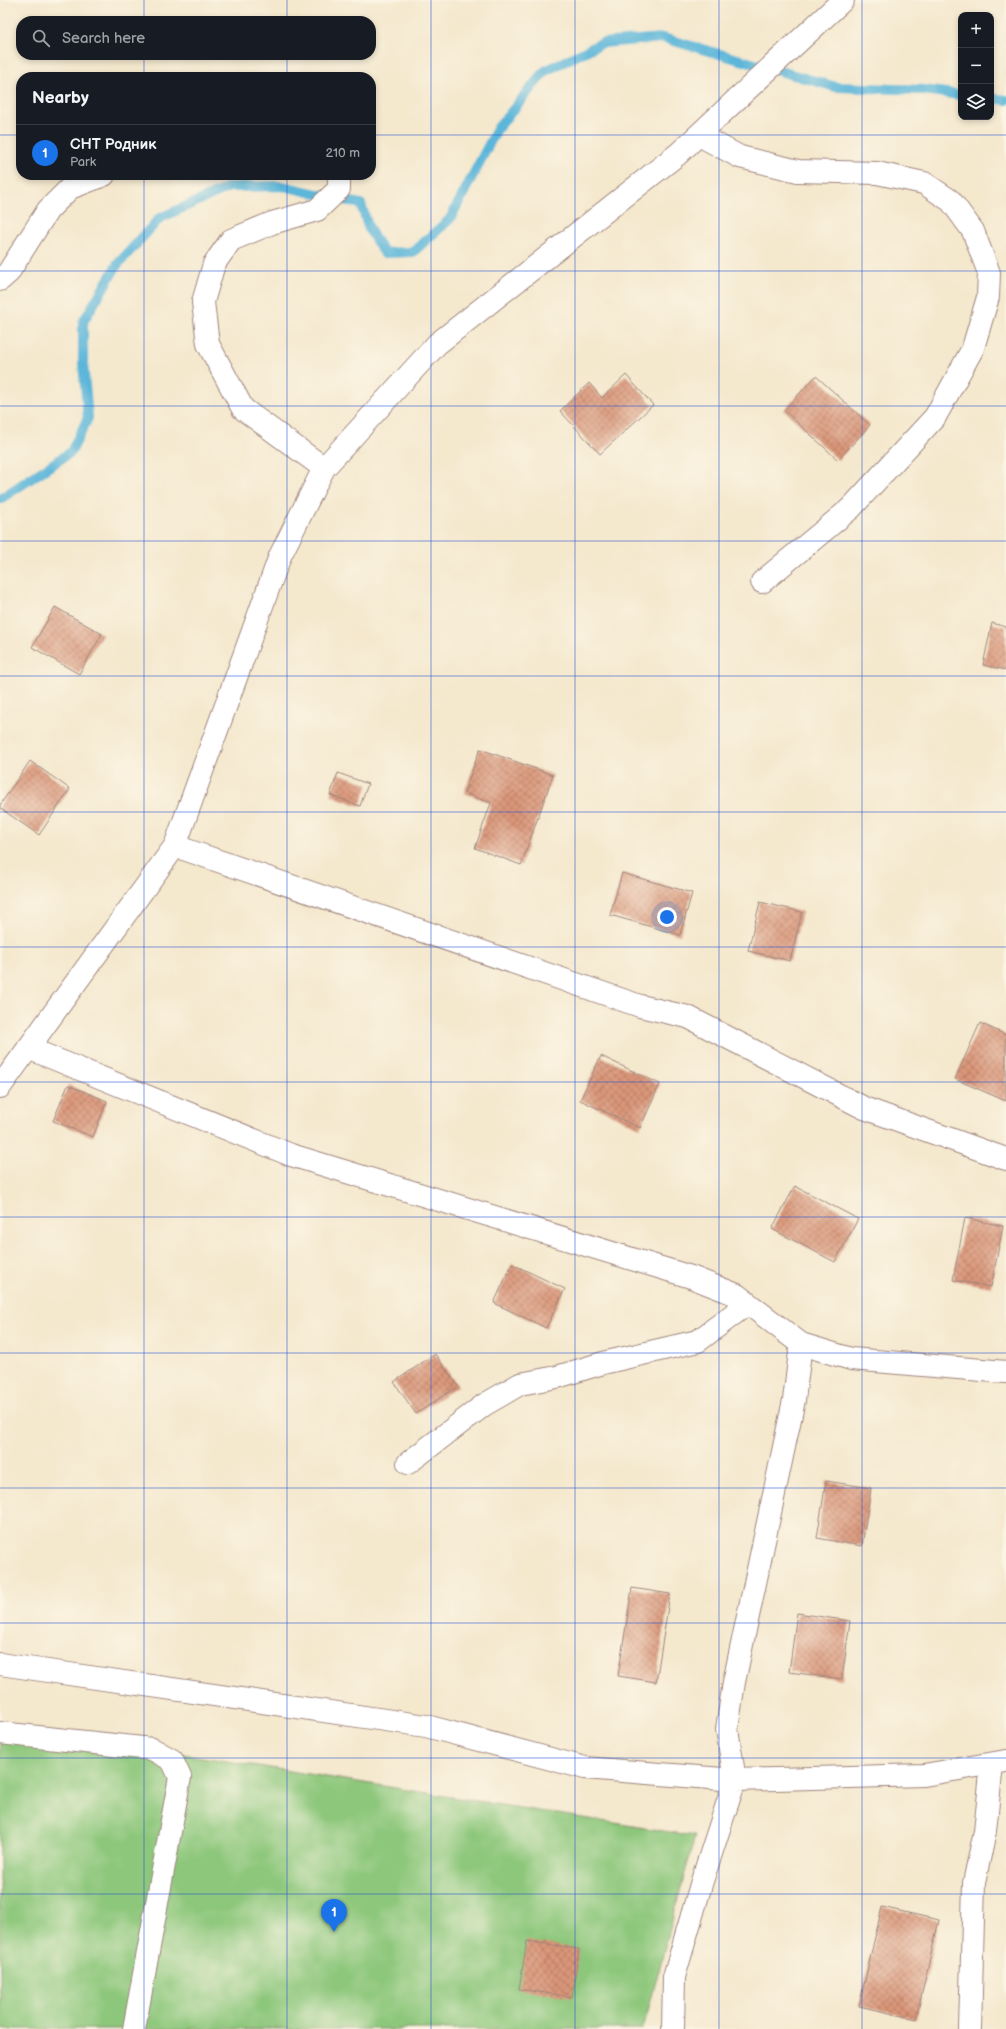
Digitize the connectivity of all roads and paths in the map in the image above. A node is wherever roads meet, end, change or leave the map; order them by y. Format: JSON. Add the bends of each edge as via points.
{"nodes":[{"id":1,"x":843,"y":0,"type":"edge"},
{"id":2,"x":699,"y":135,"type":"junction"},
{"id":3,"x":91,"y":180,"type":"edge"},
{"id":4,"x":339,"y":180,"type":"edge"},
{"id":5,"x":0,"y":280,"type":"edge"},
{"id":6,"x":324,"y":468,"type":"junction"},
{"id":7,"x":762,"y":582,"type":"dead end"},
{"id":8,"x":175,"y":846,"type":"junction"},
{"id":9,"x":28,"y":1048,"type":"junction"},
{"id":10,"x":0,"y":1087,"type":"edge"},
{"id":11,"x":1006,"y":1159,"type":"edge"},
{"id":12,"x":747,"y":1304,"type":"junction"},
{"id":13,"x":801,"y":1344,"type":"junction"},
{"id":14,"x":1006,"y":1372,"type":"edge"},
{"id":15,"x":408,"y":1462,"type":"dead end"},
{"id":16,"x":0,"y":1664,"type":"edge"},
{"id":17,"x":0,"y":1732,"type":"edge"},
{"id":18,"x":999,"y":1763,"type":"edge"},
{"id":19,"x":735,"y":1780,"type":"junction"},
{"id":20,"x":134,"y":2029,"type":"edge"},
{"id":21,"x":673,"y":2029,"type":"edge"},
{"id":22,"x":970,"y":2029,"type":"edge"}],
"edges":[{"from":1,"to":2,"type":"street"},
{"from":2,"to":6,"type":"street","via":[[437,344]]},
{"from":2,"to":7,"type":"street","via":[[740,157],[798,171],[877,173],[924,183],[951,201],[974,231],[989,273],[988,297],[972,348],[935,417],[850,508]]},
{"from":3,"to":5,"type":"street","via":[[70,188],[48,210],[8,273]]},
{"from":4,"to":6,"type":"street","via":[[339,190],[317,210],[272,223],[231,240],[214,264],[203,302],[208,344],[243,409]]},
{"from":6,"to":8,"type":"street","via":[[280,556]]},
{"from":8,"to":9,"type":"street"},
{"from":8,"to":11,"type":"street","via":[[640,1006],[688,1017],[864,1108]]},
{"from":9,"to":10,"type":"street"},
{"from":9,"to":12,"type":"street","via":[[291,1156],[691,1277],[737,1295]]},
{"from":12,"to":13,"type":"street"},
{"from":12,"to":15,"type":"street","via":[[698,1341],[520,1384],[484,1405]]},
{"from":13,"to":14,"type":"street","via":[[851,1359]]},
{"from":13,"to":19,"type":"street","via":[[794,1400],[734,1682],[727,1729]]},
{"from":16,"to":19,"type":"street","via":[[426,1726],[586,1768]]},
{"from":17,"to":20,"type":"street","via":[[152,1749],[172,1760],[180,1777]]},
{"from":18,"to":19,"type":"street","via":[[924,1775]]},
{"from":18,"to":22,"type":"street","via":[[974,1883]]},
{"from":19,"to":21,"type":"street","via":[[674,1977]]}]}
